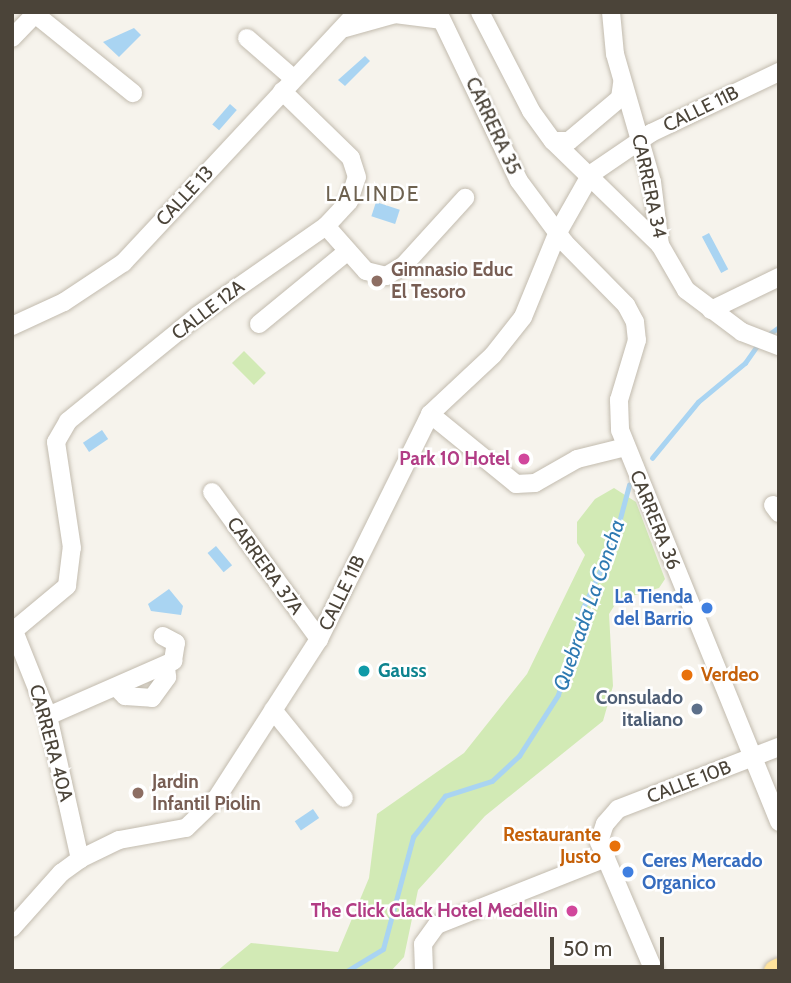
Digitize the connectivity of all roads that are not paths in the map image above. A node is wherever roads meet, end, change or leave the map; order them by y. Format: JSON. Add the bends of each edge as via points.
{"nodes":[{"id":1,"x":357,"y":12,"type":"edge"},
{"id":2,"x":480,"y":12,"type":"edge"},
{"id":3,"x":611,"y":12,"type":"edge"},
{"id":4,"x":36,"y":13,"type":"edge"},
{"id":5,"x":440,"y":16,"type":"edge"},
{"id":6,"x":333,"y":36,"type":"junction"},
{"id":7,"x":12,"y":38,"type":"edge"},
{"id":8,"x":247,"y":38,"type":"dead end"},
{"id":9,"x":779,"y":72,"type":"edge"},
{"id":10,"x":622,"y":83,"type":"junction"},
{"id":11,"x":288,"y":85,"type":"junction"},
{"id":12,"x":133,"y":93,"type":"dead end"},
{"id":13,"x":640,"y":140,"type":"junction"},
{"id":14,"x":553,"y":141,"type":"junction"},
{"id":15,"x":591,"y":174,"type":"junction"},
{"id":16,"x":464,"y":198,"type":"dead end"},
{"id":17,"x":326,"y":226,"type":"junction"},
{"id":18,"x":557,"y":233,"type":"junction"},
{"id":19,"x":660,"y":245,"type":"junction"},
{"id":20,"x":348,"y":251,"type":"junction"},
{"id":21,"x":779,"y":278,"type":"edge"},
{"id":22,"x":752,"y":292,"type":"junction"},
{"id":23,"x":711,"y":310,"type":"junction"},
{"id":24,"x":260,"y":324,"type":"dead end"},
{"id":25,"x":12,"y":326,"type":"edge"},
{"id":26,"x":747,"y":334,"type":"junction"},
{"id":27,"x":775,"y":344,"type":"edge"},
{"id":28,"x":430,"y":414,"type":"junction"},
{"id":29,"x":626,"y":447,"type":"junction"},
{"id":30,"x":212,"y":492,"type":"dead end"},
{"id":31,"x":13,"y":631,"type":"edge"},
{"id":32,"x":163,"y":636,"type":"dead end"},
{"id":33,"x":319,"y":639,"type":"junction"},
{"id":34,"x":273,"y":710,"type":"junction"},
{"id":35,"x":48,"y":716,"type":"junction"},
{"id":36,"x":779,"y":747,"type":"edge"},
{"id":37,"x":750,"y":759,"type":"junction"},
{"id":38,"x":344,"y":798,"type":"dead end"},
{"id":39,"x":779,"y":822,"type":"edge"},
{"id":40,"x":606,"y":858,"type":"junction"},
{"id":41,"x":80,"y":859,"type":"junction"},
{"id":42,"x":12,"y":928,"type":"edge"},
{"id":43,"x":424,"y":971,"type":"edge"},
{"id":44,"x":654,"y":971,"type":"edge"}],
"edges":[{"from":1,"to":6,"type":"street","name":"CALLE 13"},
{"from":2,"to":14,"type":"street","name":"CARRERA 35","via":[[531,111]]},
{"from":3,"to":10,"type":"street","name":"CARRERA 34"},
{"from":4,"to":7,"type":"street"},
{"from":4,"to":12,"type":"street"},
{"from":5,"to":6,"type":"street","name":"CALLE 13","via":[[396,13],[353,24]]},
{"from":5,"to":18,"type":"street","name":"CARRERA 35","via":[[519,181]]},
{"from":6,"to":11,"type":"street","name":"CALLE 13"},
{"from":8,"to":11,"type":"street"},
{"from":9,"to":13,"type":"street","name":"CALLE 11B"},
{"from":10,"to":13,"type":"street","name":"CARRERA 34"},
{"from":10,"to":14,"type":"street","via":[[620,98],[569,141]]},
{"from":11,"to":17,"type":"street","name":"CALLE 12A","via":[[351,158],[357,177],[349,201]]},
{"from":11,"to":25,"type":"street","name":"CALLE 13","via":[[123,263],[64,302]]},
{"from":13,"to":15,"type":"street","name":"CALLE 11B"},
{"from":13,"to":19,"type":"street","name":"CARRERA 34"},
{"from":14,"to":15,"type":"street"},
{"from":15,"to":18,"type":"street","name":"CALLE 11B"},
{"from":15,"to":19,"type":"street"},
{"from":16,"to":20,"type":"street","via":[[404,265],[386,276],[366,271]]},
{"from":17,"to":20,"type":"street"},
{"from":17,"to":31,"type":"street","name":"CALLE 12A","via":[[197,316],[68,421],[56,443],[72,548],[67,586]]},
{"from":18,"to":28,"type":"street","name":"CALLE 11B","via":[[523,317],[493,355]]},
{"from":18,"to":29,"type":"street","name":"CARRERA 36","via":[[626,305],[635,322],[637,340],[619,400]]},
{"from":19,"to":23,"type":"street","name":"CARRERA 34","via":[[686,290]]},
{"from":20,"to":24,"type":"street"},
{"from":21,"to":22,"type":"street"},
{"from":22,"to":23,"type":"street"},
{"from":22,"to":26,"type":"street","via":[[743,306]]},
{"from":23,"to":26,"type":"street","name":"CARRERA 34"},
{"from":26,"to":27,"type":"street","name":"CARRERA 34"},
{"from":28,"to":29,"type":"street","via":[[516,484],[535,483],[577,459]]},
{"from":28,"to":33,"type":"street","name":"CALLE 11B"},
{"from":29,"to":37,"type":"street","name":"CARRERA 36"},
{"from":30,"to":33,"type":"street","name":"CARRERA 37A"},
{"from":31,"to":35,"type":"street","name":"CARRERA 40A"},
{"from":32,"to":35,"type":"street","via":[[176,643],[177,653],[166,666]]},
{"from":33,"to":34,"type":"street","name":"CALLE 11B"},
{"from":34,"to":38,"type":"street"},
{"from":34,"to":41,"type":"street","name":"CALLE 11B","via":[[201,817],[186,828],[119,840]]},
{"from":35,"to":41,"type":"street","name":"CARRERA 40A"},
{"from":36,"to":37,"type":"street","name":"CALLE 10B"},
{"from":37,"to":39,"type":"street","name":"CARRERA 36"},
{"from":37,"to":40,"type":"street","name":"CALLE 10B","via":[[618,809],[605,824],[599,842]]},
{"from":40,"to":43,"type":"street","via":[[437,925],[423,944]]},
{"from":40,"to":44,"type":"street"},
{"from":41,"to":42,"type":"street","name":"CALLE 11B","via":[[61,873]]}]}
